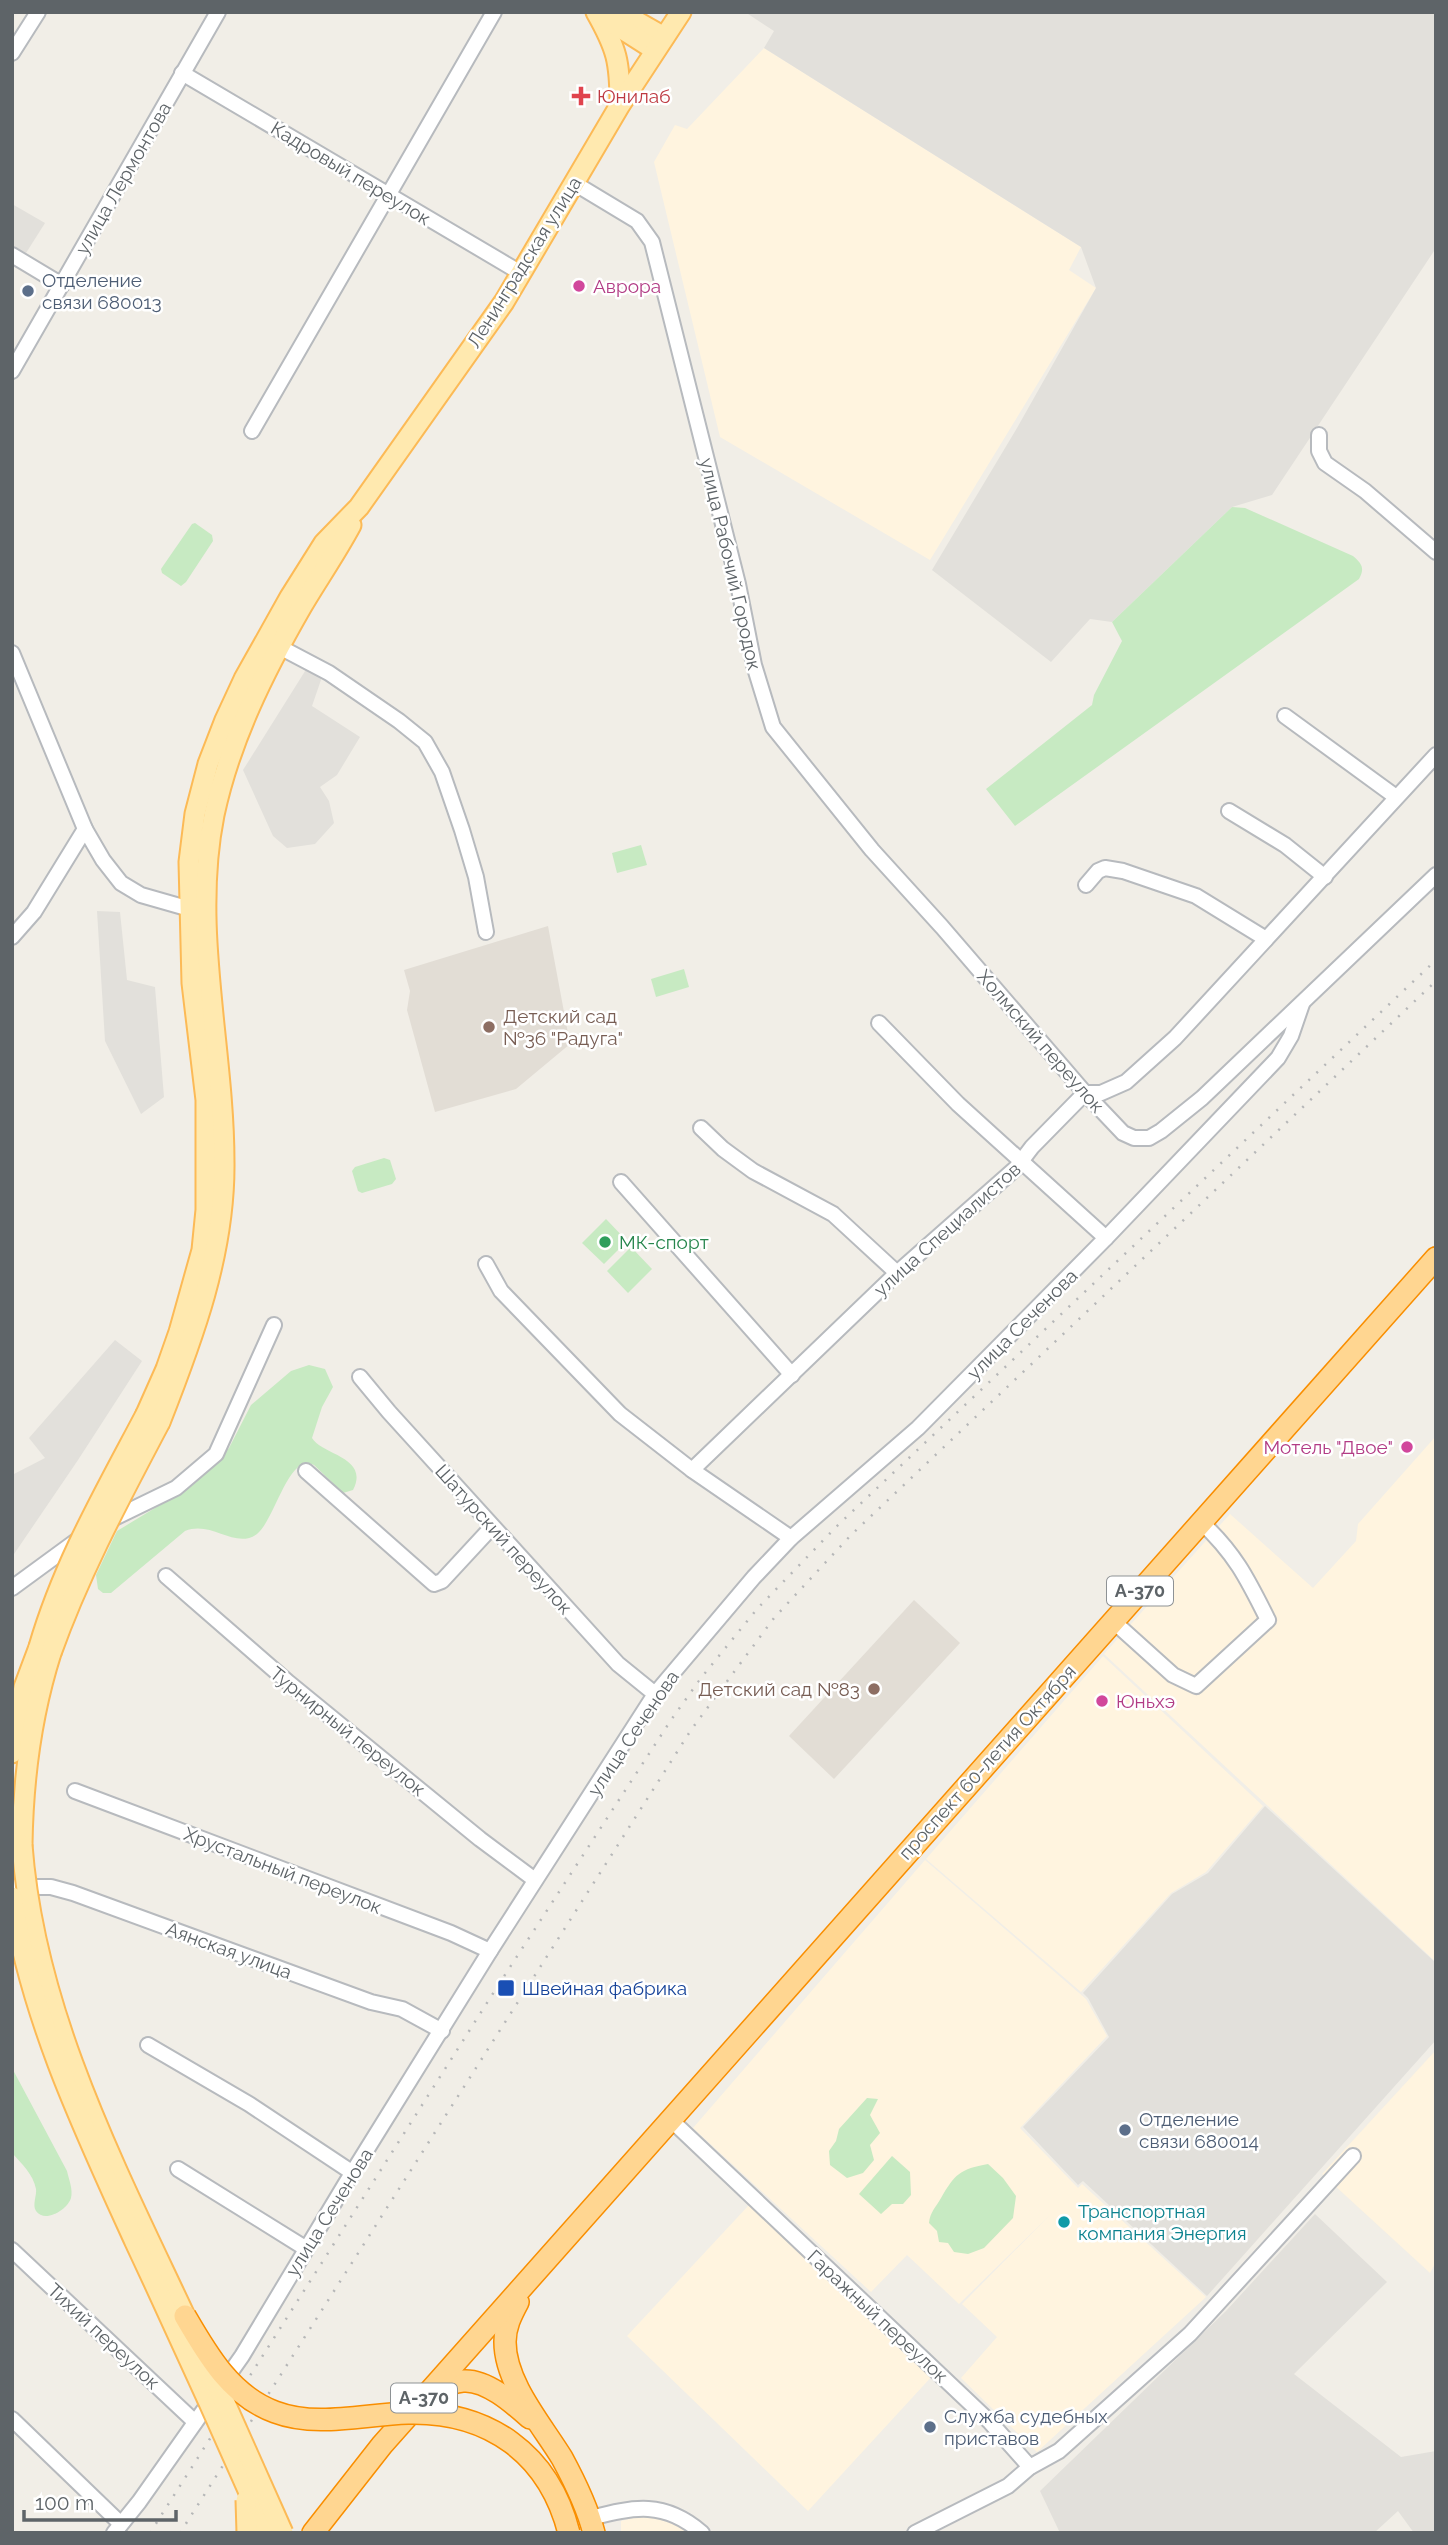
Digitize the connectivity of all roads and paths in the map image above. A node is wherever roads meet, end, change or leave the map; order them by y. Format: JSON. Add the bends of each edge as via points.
{"nodes":[{"id":1,"x":38,"y":12,"type":"edge"},
{"id":2,"x":218,"y":12,"type":"edge"},
{"id":3,"x":494,"y":12,"type":"edge"},
{"id":4,"x":596,"y":12,"type":"edge"},
{"id":5,"x":620,"y":12,"type":"edge"},
{"id":6,"x":681,"y":12,"type":"edge"},
{"id":7,"x":660,"y":44,"type":"junction"},
{"id":8,"x":12,"y":54,"type":"edge"},
{"id":9,"x":183,"y":73,"type":"junction"},
{"id":10,"x":620,"y":105,"type":"junction"},
{"id":11,"x":574,"y":183,"type":"junction"},
{"id":12,"x":388,"y":195,"type":"junction"},
{"id":13,"x":12,"y":255,"type":"edge"},
{"id":14,"x":521,"y":273,"type":"junction"},
{"id":15,"x":62,"y":285,"type":"junction"},
{"id":16,"x":28,"y":344,"type":"junction"},
{"id":17,"x":12,"y":358,"type":"edge"},
{"id":18,"x":12,"y":371,"type":"edge"},
{"id":19,"x":252,"y":431,"type":"dead end"},
{"id":20,"x":1319,"y":435,"type":"dead end"},
{"id":21,"x":1436,"y":552,"type":"edge"},
{"id":22,"x":272,"y":643,"type":"junction"},
{"id":23,"x":12,"y":653,"type":"edge"},
{"id":24,"x":1285,"y":716,"type":"dead end"},
{"id":25,"x":1436,"y":755,"type":"edge"},
{"id":26,"x":1396,"y":797,"type":"junction"},
{"id":27,"x":1229,"y":811,"type":"dead end"},
{"id":28,"x":85,"y":830,"type":"junction"},
{"id":29,"x":1436,"y":875,"type":"edge"},
{"id":30,"x":1325,"y":877,"type":"junction"},
{"id":31,"x":1086,"y":885,"type":"dead end"},
{"id":32,"x":198,"y":911,"type":"junction"},
{"id":33,"x":942,"y":927,"type":"joint"},
{"id":34,"x":486,"y":932,"type":"dead end"},
{"id":35,"x":12,"y":937,"type":"edge"},
{"id":36,"x":1266,"y":939,"type":"junction"},
{"id":37,"x":1302,"y":1004,"type":"junction"},
{"id":38,"x":879,"y":1023,"type":"dead end"},
{"id":39,"x":1085,"y":1093,"type":"junction"},
{"id":40,"x":701,"y":1128,"type":"dead end"},
{"id":41,"x":1149,"y":1138,"type":"joint"},
{"id":42,"x":1023,"y":1161,"type":"junction"},
{"id":43,"x":621,"y":1182,"type":"dead end"},
{"id":44,"x":1106,"y":1238,"type":"junction"},
{"id":45,"x":1436,"y":1258,"type":"edge"},
{"id":46,"x":486,"y":1264,"type":"dead end"},
{"id":47,"x":897,"y":1273,"type":"junction"},
{"id":48,"x":274,"y":1325,"type":"dead end"},
{"id":49,"x":792,"y":1375,"type":"junction"},
{"id":50,"x":360,"y":1377,"type":"dead end"},
{"id":51,"x":692,"y":1470,"type":"junction"},
{"id":52,"x":306,"y":1471,"type":"dead end"},
{"id":53,"x":1201,"y":1522,"type":"junction"},
{"id":54,"x":492,"y":1527,"type":"junction"},
{"id":55,"x":791,"y":1538,"type":"junction"},
{"id":56,"x":166,"y":1576,"type":"dead end"},
{"id":57,"x":12,"y":1588,"type":"edge"},
{"id":58,"x":1112,"y":1621,"type":"junction"},
{"id":59,"x":45,"y":1650,"type":"junction"},
{"id":60,"x":655,"y":1694,"type":"junction"},
{"id":61,"x":12,"y":1753,"type":"edge"},
{"id":62,"x":75,"y":1791,"type":"dead end"},
{"id":63,"x":535,"y":1880,"type":"junction"},
{"id":64,"x":12,"y":1887,"type":"edge"},
{"id":65,"x":12,"y":1897,"type":"edge"},
{"id":66,"x":490,"y":1951,"type":"junction"},
{"id":67,"x":442,"y":2031,"type":"junction"},
{"id":68,"x":148,"y":2045,"type":"dead end"},
{"id":69,"x":670,"y":2119,"type":"junction"},
{"id":70,"x":1353,"y":2157,"type":"dead end"},
{"id":71,"x":178,"y":2169,"type":"dead end"},
{"id":72,"x":352,"y":2173,"type":"junction"},
{"id":73,"x":305,"y":2248,"type":"junction"},
{"id":74,"x":12,"y":2250,"type":"edge"},
{"id":75,"x":539,"y":2267,"type":"junction"},
{"id":76,"x":186,"y":2316,"type":"junction"},
{"id":77,"x":422,"y":2400,"type":"junction"},
{"id":78,"x":12,"y":2419,"type":"edge"},
{"id":79,"x":195,"y":2423,"type":"junction"},
{"id":80,"x":542,"y":2428,"type":"junction"},
{"id":81,"x":226,"y":2439,"type":"junction"},
{"id":82,"x":1030,"y":2467,"type":"junction"},
{"id":83,"x":592,"y":2526,"type":"edge"},
{"id":84,"x":118,"y":2528,"type":"edge"},
{"id":85,"x":247,"y":2533,"type":"edge"},
{"id":86,"x":267,"y":2533,"type":"edge"},
{"id":87,"x":283,"y":2533,"type":"edge"},
{"id":88,"x":313,"y":2533,"type":"edge"},
{"id":89,"x":569,"y":2533,"type":"edge"},
{"id":90,"x":702,"y":2533,"type":"edge"},
{"id":91,"x":915,"y":2533,"type":"edge"}],
"edges":[{"from":1,"to":8,"type":"street"},
{"from":2,"to":9,"type":"street","name":"улица Лермонтова"},
{"from":3,"to":12,"type":"street"},
{"from":4,"to":7,"type":"main road"},
{"from":4,"to":10,"type":"main road","via":[[613,42]]},
{"from":5,"to":7,"type":"main road"},
{"from":6,"to":7,"type":"main road","name":"Ленинградская улица"},
{"from":7,"to":10,"type":"main road","name":"Ленинградская улица"},
{"from":9,"to":12,"type":"street","name":"Кадровый переулок"},
{"from":9,"to":15,"type":"street","name":"улица Лермонтова"},
{"from":10,"to":11,"type":"main road","name":"Ленинградская улица"},
{"from":11,"to":14,"type":"main road","name":"Ленинградская улица"},
{"from":11,"to":33,"type":"street","name":"улица Рабочий Городок","via":[[637,221],[652,242],[768,717],[872,850]]},
{"from":12,"to":14,"type":"street","name":"Кадровый переулок"},
{"from":12,"to":19,"type":"street"},
{"from":13,"to":15,"type":"street"},
{"from":14,"to":22,"type":"main road","name":"Ленинградская улица","via":[[359,507],[304,604]]},
{"from":15,"to":16,"type":"street","name":"улица Лермонтова"},
{"from":16,"to":17,"type":"street","name":"улица Лермонтова"},
{"from":16,"to":18,"type":"street","name":"улица Лермонтова"},
{"from":20,"to":21,"type":"street","via":[[1325,463]]},
{"from":22,"to":32,"type":"main road","name":"Ленинградская улица","via":[[225,768]]},
{"from":22,"to":34,"type":"street","via":[[329,673],[425,742],[442,772],[462,830]]},
{"from":23,"to":28,"type":"street"},
{"from":24,"to":26,"type":"street"},
{"from":25,"to":26,"type":"street"},
{"from":26,"to":30,"type":"street"},
{"from":27,"to":30,"type":"street","via":[[1285,845]]},
{"from":28,"to":32,"type":"street","via":[[121,883],[141,895]]},
{"from":28,"to":35,"type":"street","via":[[34,912]]},
{"from":29,"to":37,"type":"street","name":"улица Сеченова"},
{"from":30,"to":36,"type":"street"},
{"from":31,"to":36,"type":"street","via":[[1105,868],[1123,871],[1196,896]]},
{"from":32,"to":59,"type":"main road","name":"Ленинградская улица","bridge":true,"via":[[222,1111],[223,1205],[216,1253],[192,1337]]},
{"from":33,"to":39,"type":"street","name":"Холмский переулок"},
{"from":36,"to":39,"type":"street","via":[[1192,1022],[1126,1082],[1101,1093]]},
{"from":37,"to":41,"type":"street","name":"улица Сеченова","via":[[1202,1098]]},
{"from":37,"to":44,"type":"street","name":"улица Сеченова","via":[[1292,1036],[1278,1058]]},
{"from":38,"to":42,"type":"street","via":[[958,1104]]},
{"from":39,"to":41,"type":"street","name":"Холмский переулок","via":[[1123,1133]]},
{"from":39,"to":42,"type":"street","name":"улица Специалистов"},
{"from":40,"to":47,"type":"street","via":[[753,1171],[833,1214]]},
{"from":42,"to":44,"type":"street"},
{"from":42,"to":47,"type":"street","name":"улица Специалистов"},
{"from":43,"to":49,"type":"street"},
{"from":44,"to":55,"type":"street","name":"улица Сеченова","via":[[918,1428]]},
{"from":45,"to":53,"type":"highway","name":"проспект 60-летия Октября","number":"А-370"},
{"from":46,"to":51,"type":"street","via":[[501,1291],[620,1414]]},
{"from":47,"to":49,"type":"street","name":"улица Специалистов"},
{"from":48,"to":57,"type":"street","via":[[216,1454],[176,1488],[103,1523]]},
{"from":49,"to":51,"type":"street","name":"улица Специалистов"},
{"from":50,"to":54,"type":"street","name":"Шатурский переулок"},
{"from":51,"to":55,"type":"street"},
{"from":52,"to":54,"type":"street","via":[[433,1584],[442,1581]]},
{"from":53,"to":58,"type":"highway","name":"проспект 60-летия Октября","number":"А-370"},
{"from":53,"to":58,"type":"street","via":[[1240,1565],[1268,1620],[1196,1686],[1173,1675]]},
{"from":54,"to":60,"type":"street","name":"Шатурский переулок","via":[[618,1664]]},
{"from":55,"to":60,"type":"street","name":"улица Сеченова"},
{"from":56,"to":63,"type":"street","name":"Турнирный переулок","via":[[289,1683]]},
{"from":58,"to":69,"type":"highway","name":"проспект 60-летия Октября","number":"А-370"},
{"from":59,"to":61,"type":"main road","via":[[24,1687]]},
{"from":59,"to":76,"type":"main road","bridge":true,"via":[[25,1767],[22,1845],[33,1930],[58,2020],[106,2142]]},
{"from":60,"to":63,"type":"street","name":"улица Сеченова"},
{"from":62,"to":66,"type":"street","name":"Хрустальный переулок"},
{"from":63,"to":66,"type":"street","name":"улица Сеченова"},
{"from":64,"to":67,"type":"street","name":"Аянская улица","via":[[51,1887],[74,1893],[402,2010]]},
{"from":65,"to":81,"type":"main road","bridge":true,"via":[[27,1972],[63,2078]]},
{"from":66,"to":67,"type":"street","name":"улица Сеченова"},
{"from":67,"to":72,"type":"street","name":"улица Сеченова"},
{"from":68,"to":72,"type":"street","via":[[249,2104]]},
{"from":69,"to":75,"type":"highway","name":"проспект 60-летия Октября","number":"А-370"},
{"from":69,"to":82,"type":"street","name":"Гаражный переулок","via":[[990,2422]]},
{"from":70,"to":82,"type":"street","via":[[1190,2334],[1059,2451]]},
{"from":71,"to":73,"type":"street"},
{"from":72,"to":73,"type":"street","name":"улица Сеченова"},
{"from":73,"to":79,"type":"street","name":"улица Сеченова","via":[[243,2356]]},
{"from":74,"to":79,"type":"street","name":"Тихий переулок"},
{"from":75,"to":77,"type":"highway","name":"проспект 60-летия Октября","number":"А-370"},
{"from":75,"to":80,"type":"highway","name":"проспект 60-летия Октября","number":"А-370","via":[[505,2328],[504,2346],[511,2371]]},
{"from":76,"to":87,"type":"main road","bridge":true},
{"from":76,"to":89,"type":"highway","bridge":true,"via":[[222,2373],[275,2412],[325,2419],[436,2414],[490,2429],[536,2464],[554,2488]]},
{"from":77,"to":80,"type":"highway","number":"А-370","via":[[451,2383],[476,2382]]},
{"from":77,"to":88,"type":"highway","name":"проспект 60-летия Октября","number":"А-370"},
{"from":78,"to":84,"type":"street"},
{"from":79,"to":84,"type":"street","name":"улица Сеченова"},
{"from":80,"to":83,"type":"highway","name":"проспект 60-летия Октября","number":"А-370","via":[[576,2485]]},
{"from":81,"to":85,"type":"main road","bridge":true,"via":[[244,2492]]},
{"from":81,"to":86,"type":"main road","bridge":true},
{"from":82,"to":91,"type":"street","via":[[1008,2486]]},
{"from":83,"to":90,"type":"street","via":[[623,2510],[646,2508],[670,2512]]}]}
